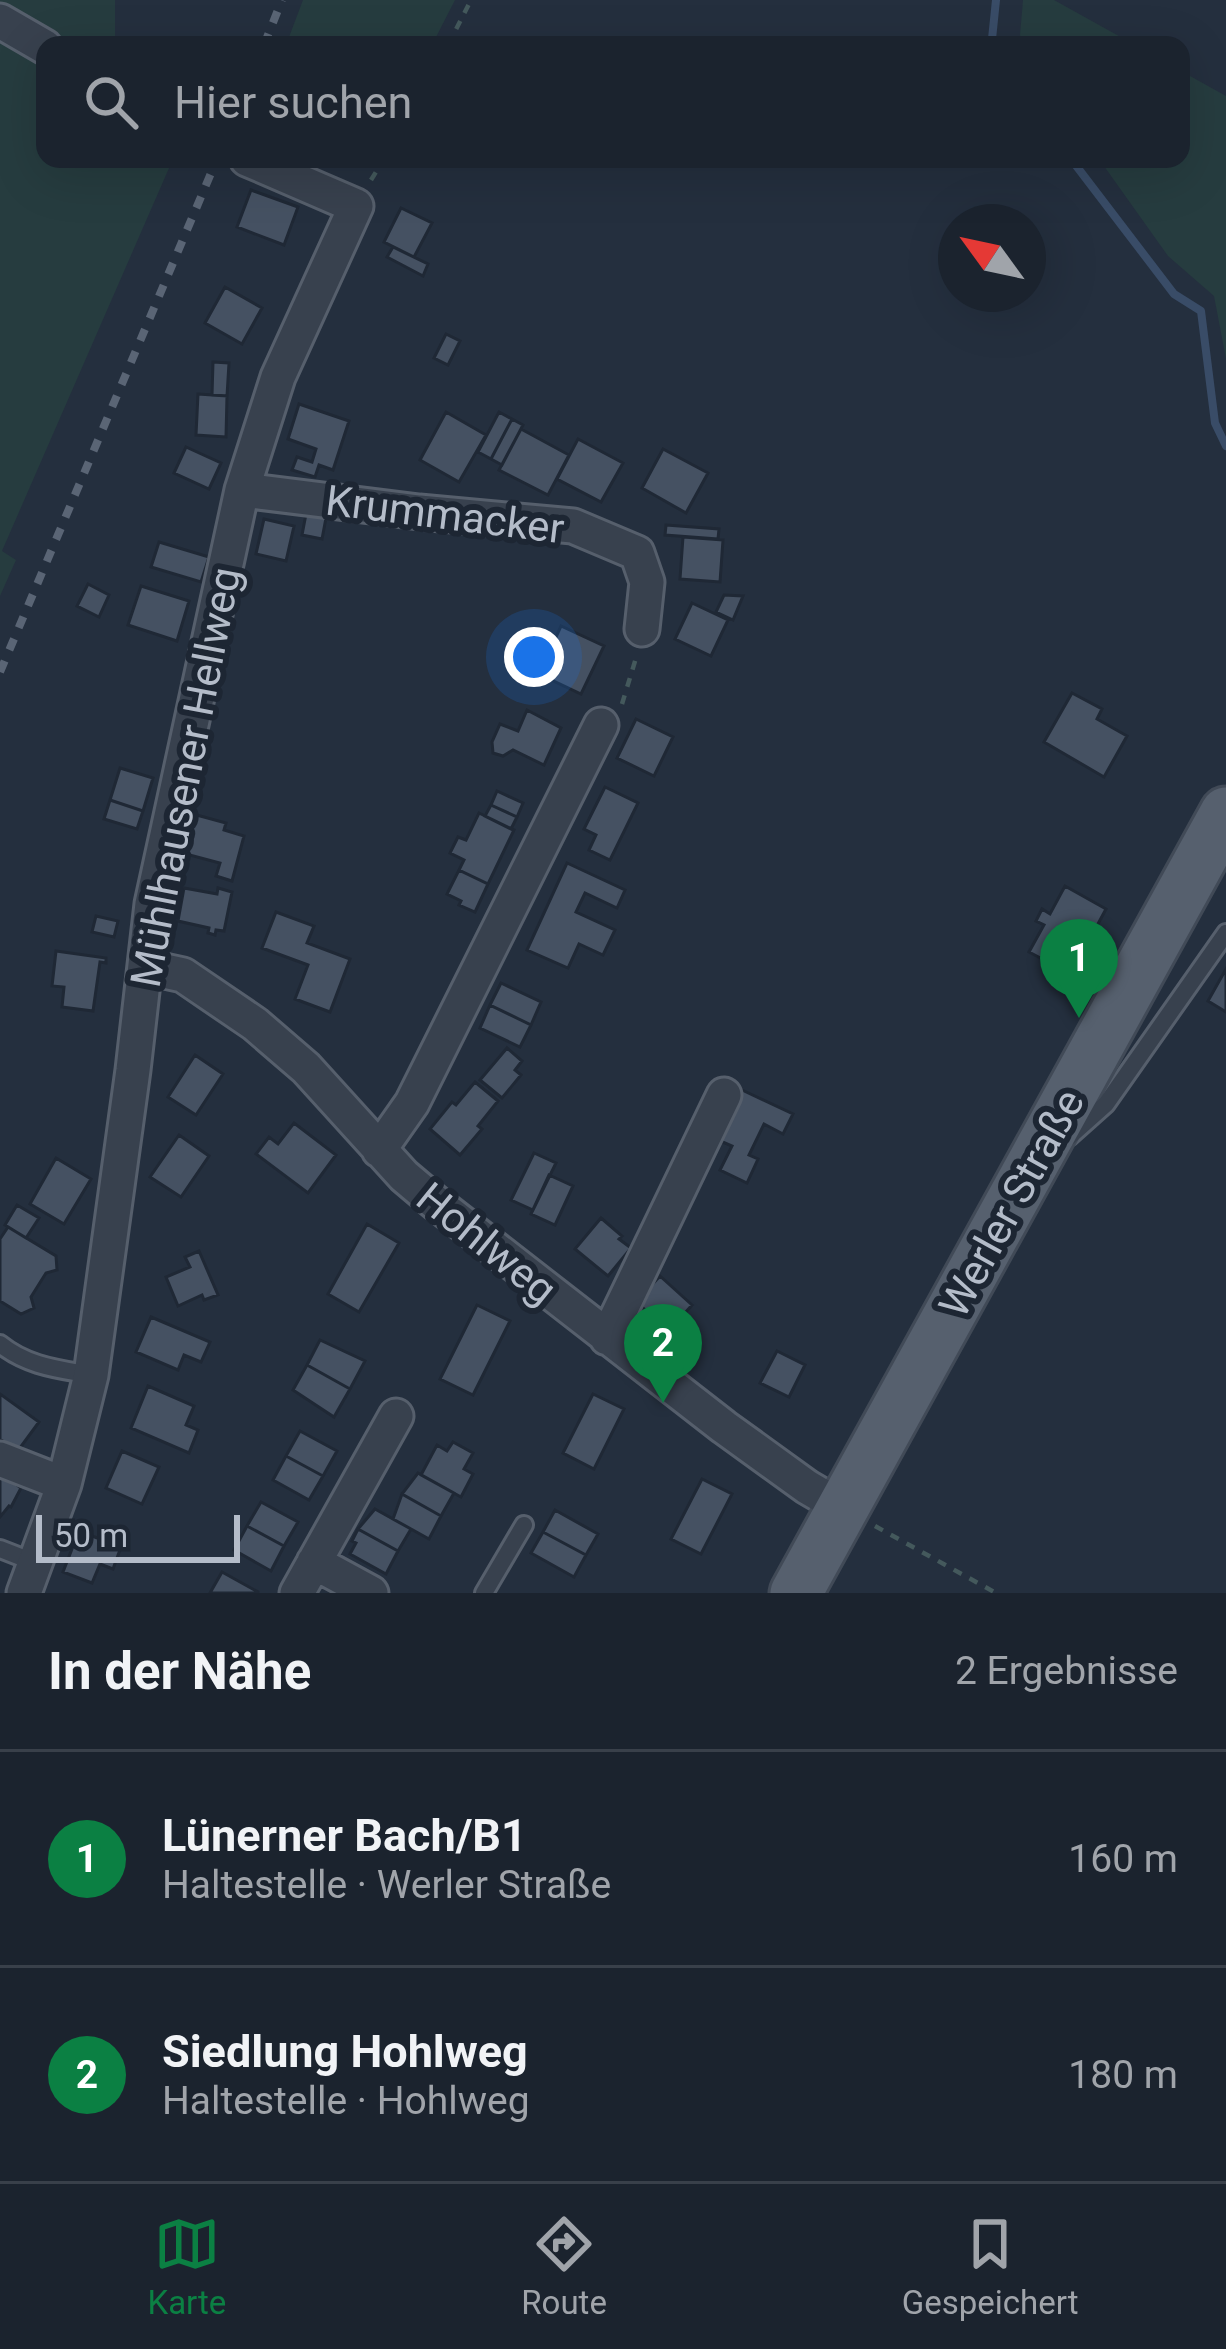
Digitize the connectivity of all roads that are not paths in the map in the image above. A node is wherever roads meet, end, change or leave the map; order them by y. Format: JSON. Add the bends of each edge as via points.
{"nodes":[{"id":1,"x":0,"y":21,"type":"edge"},
{"id":2,"x":36,"y":41,"type":"edge"},
{"id":3,"x":268,"y":168,"type":"edge"},
{"id":4,"x":242,"y":490,"type":"junction"},
{"id":5,"x":642,"y":629,"type":"road end"},
{"id":6,"x":601,"y":725,"type":"road end"},
{"id":7,"x":1226,"y":813,"type":"edge"},
{"id":8,"x":1226,"y":933,"type":"edge"},
{"id":9,"x":146,"y":967,"type":"junction"},
{"id":10,"x":724,"y":1095,"type":"dead end"},
{"id":11,"x":380,"y":1150,"type":"junction"},
{"id":12,"x":1024,"y":1178,"type":"junction"},
{"id":13,"x":607,"y":1338,"type":"junction"},
{"id":14,"x":0,"y":1344,"type":"edge"},
{"id":15,"x":91,"y":1375,"type":"junction"},
{"id":16,"x":396,"y":1416,"type":"dead end"},
{"id":17,"x":0,"y":1459,"type":"edge"},
{"id":18,"x":64,"y":1484,"type":"junction"},
{"id":19,"x":844,"y":1508,"type":"junction"},
{"id":20,"x":524,"y":1525,"type":"dead end"},
{"id":21,"x":0,"y":1549,"type":"edge"},
{"id":22,"x":314,"y":1562,"type":"junction"},
{"id":23,"x":30,"y":1578,"type":"edge"},
{"id":24,"x":296,"y":1593,"type":"edge"},
{"id":25,"x":371,"y":1593,"type":"edge"},
{"id":26,"x":484,"y":1593,"type":"edge"},
{"id":27,"x":796,"y":1593,"type":"edge"}],
"edges":[{"from":1,"to":2,"type":"street"},
{"from":3,"to":4,"type":"street","name":"Mühlhausener Hellweg","via":[[356,206],[278,376]]},
{"from":4,"to":5,"type":"street","name":"Krummacker","via":[[573,526],[637,553],[647,583]]},
{"from":4,"to":9,"type":"street","name":"Mühlhausener Hellweg","via":[[152,904]]},
{"from":6,"to":11,"type":"street","via":[[412,1103]]},
{"from":7,"to":12,"type":"main road","name":"Werler Straße"},
{"from":8,"to":12,"type":"lane","via":[[1106,1104]]},
{"from":9,"to":11,"type":"street","name":"Hohlweg","via":[[183,975],[255,1024]]},
{"from":9,"to":15,"type":"street","name":"Mühlhausener Hellweg"},
{"from":10,"to":13,"type":"street"},
{"from":11,"to":13,"type":"street","name":"Hohlweg"},
{"from":12,"to":19,"type":"main road","name":"Werler Straße"},
{"from":13,"to":19,"type":"street","name":"Hohlweg"},
{"from":14,"to":15,"type":"lane","via":[[36,1364]]},
{"from":15,"to":18,"type":"street","name":"Mühlhausener Hellweg"},
{"from":16,"to":22,"type":"street"},
{"from":17,"to":18,"type":"street"},
{"from":18,"to":23,"type":"street","name":"Mühlhausener Hellweg"},
{"from":19,"to":27,"type":"main road","name":"Werler Straße"},
{"from":20,"to":26,"type":"lane"},
{"from":21,"to":23,"type":"lane"},
{"from":22,"to":24,"type":"street"},
{"from":22,"to":25,"type":"street"}]}
